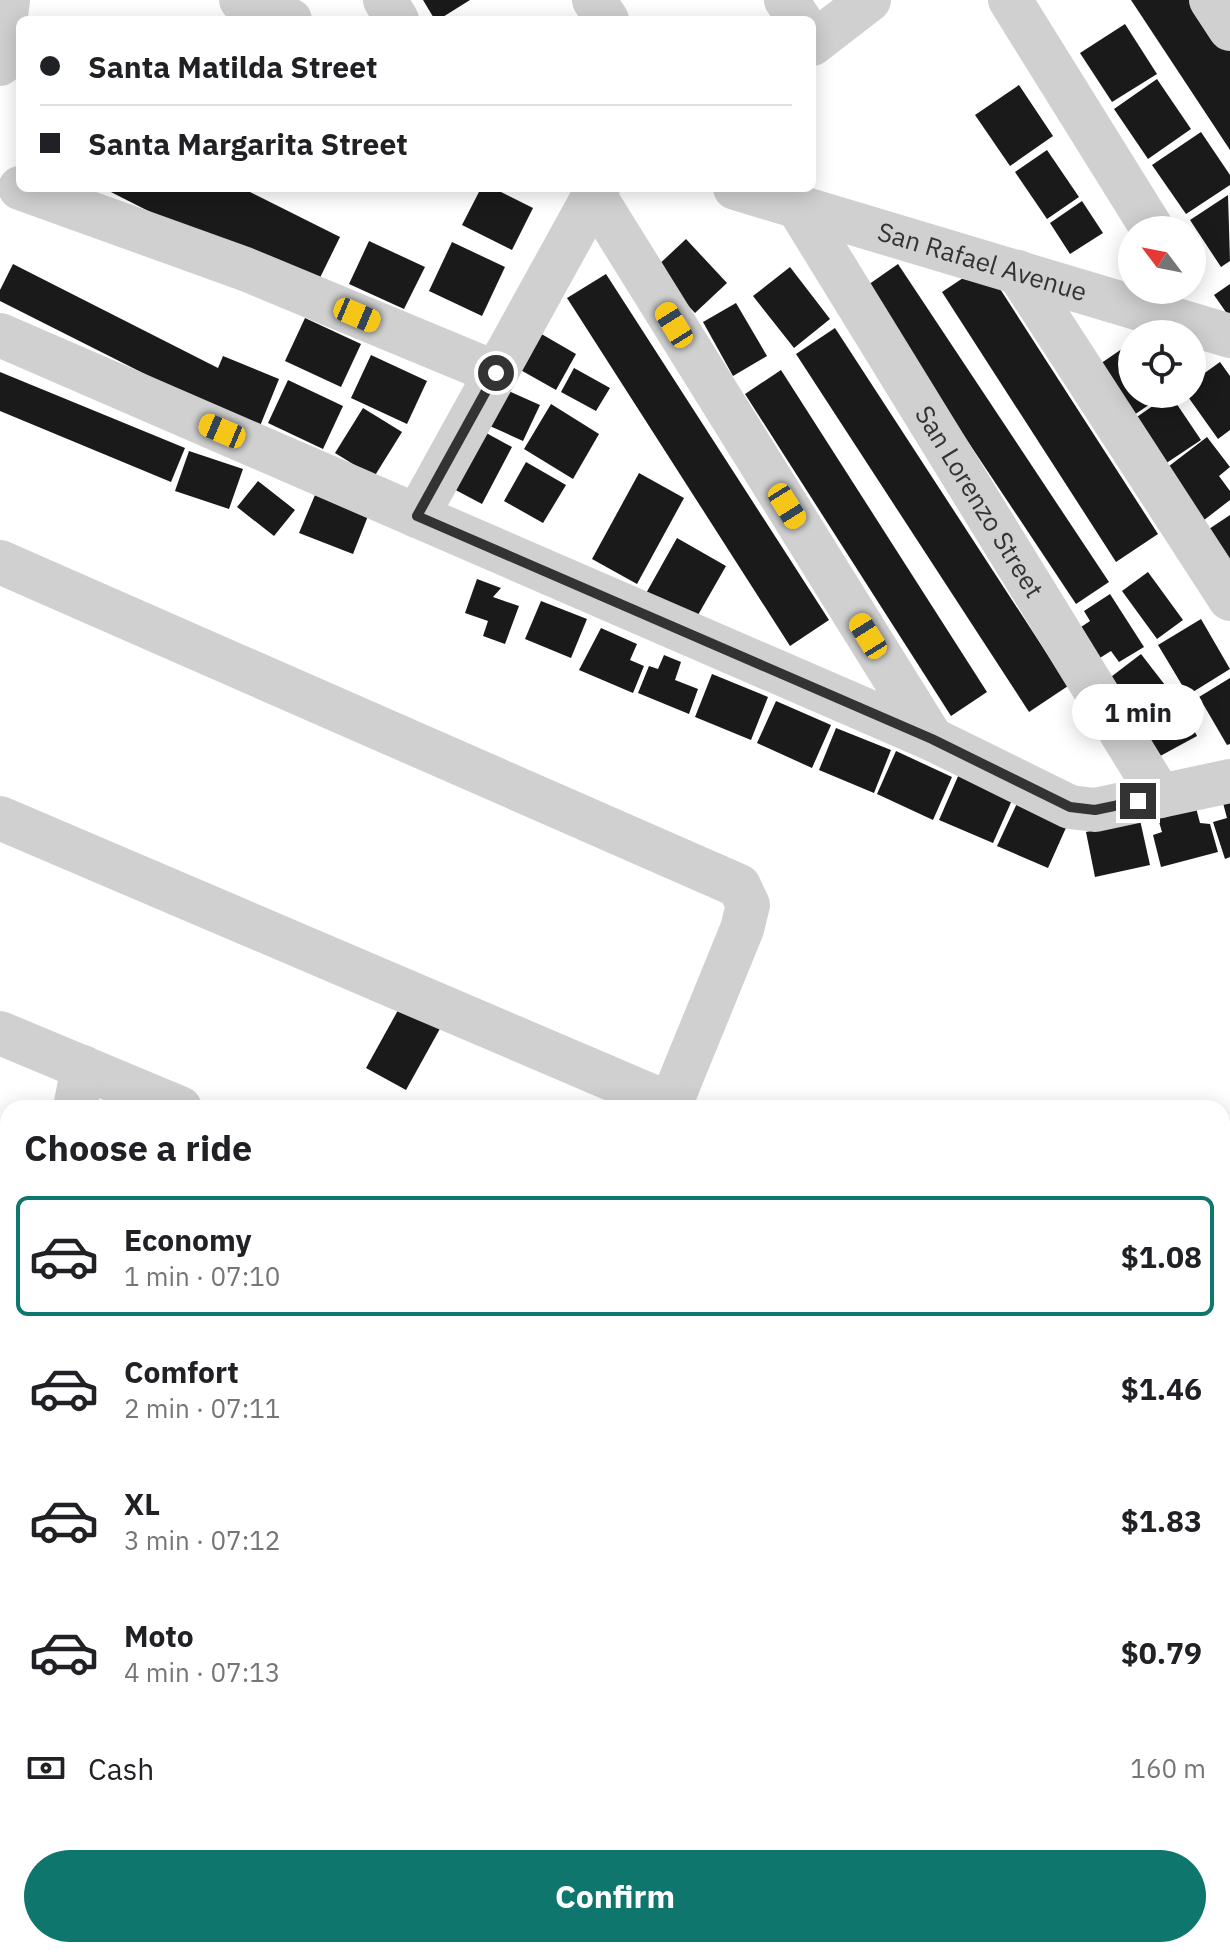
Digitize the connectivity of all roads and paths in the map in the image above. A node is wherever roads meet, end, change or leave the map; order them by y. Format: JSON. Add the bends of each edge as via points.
{"nodes":[{"id":1,"x":8,"y":0,"type":"edge"},
{"id":2,"x":241,"y":0,"type":"edge"},
{"id":3,"x":869,"y":0,"type":"edge"},
{"id":4,"x":1010,"y":0,"type":"edge"},
{"id":5,"x":1211,"y":0,"type":"edge"},
{"id":6,"x":280,"y":16,"type":"edge"},
{"id":7,"x":1230,"y":29,"type":"edge"},
{"id":8,"x":816,"y":32,"type":"edge"},
{"id":9,"x":0,"y":64,"type":"edge"},
{"id":10,"x":31,"y":192,"type":"edge"},
{"id":11,"x":596,"y":192,"type":"edge"},
{"id":12,"x":748,"y":192,"type":"edge"},
{"id":13,"x":798,"y":207,"type":"junction"},
{"id":14,"x":1144,"y":216,"type":"edge"},
{"id":15,"x":1018,"y":272,"type":"junction"},
{"id":16,"x":1202,"y":304,"type":"edge"},
{"id":17,"x":1224,"y":334,"type":"edge"},
{"id":18,"x":0,"y":335,"type":"edge"},
{"id":19,"x":496,"y":373,"type":"junction"},
{"id":20,"x":417,"y":516,"type":"junction"},
{"id":21,"x":0,"y":562,"type":"edge"},
{"id":22,"x":1230,"y":599,"type":"edge"},
{"id":23,"x":932,"y":739,"type":"junction"},
{"id":24,"x":1230,"y":781,"type":"edge"},
{"id":25,"x":1160,"y":796,"type":"junction"},
{"id":26,"x":0,"y":818,"type":"edge"},
{"id":27,"x":0,"y":1033,"type":"edge"},
{"id":28,"x":79,"y":1088,"type":"edge"},
{"id":29,"x":140,"y":1100,"type":"edge"},
{"id":30,"x":655,"y":1100,"type":"edge"},
{"id":31,"x":671,"y":1100,"type":"edge"}],
"edges":[{"from":1,"to":9,"type":"street"},
{"from":2,"to":6,"type":"street"},
{"from":3,"to":8,"type":"street"},
{"from":4,"to":14,"type":"street"},
{"from":5,"to":7,"type":"street"},
{"from":10,"to":19,"type":"street","via":[[245,269]]},
{"from":11,"to":19,"type":"street"},
{"from":11,"to":23,"type":"street"},
{"from":12,"to":13,"type":"street","name":"San Rafael Avenue"},
{"from":13,"to":15,"type":"street","name":"San Rafael Avenue"},
{"from":13,"to":25,"type":"street","name":"San Lorenzo Street"},
{"from":15,"to":17,"type":"street","name":"San Rafael Avenue"},
{"from":15,"to":22,"type":"street"},
{"from":16,"to":17,"type":"street"},
{"from":18,"to":20,"type":"street"},
{"from":19,"to":20,"type":"street"},
{"from":20,"to":23,"type":"street"},
{"from":21,"to":31,"type":"street","via":[[739,886],[748,905],[742,929]]},
{"from":23,"to":25,"type":"street","via":[[1070,807],[1095,810]]},
{"from":24,"to":25,"type":"street"},
{"from":26,"to":30,"type":"street"},
{"from":27,"to":28,"type":"street"},
{"from":28,"to":29,"type":"street"}]}
